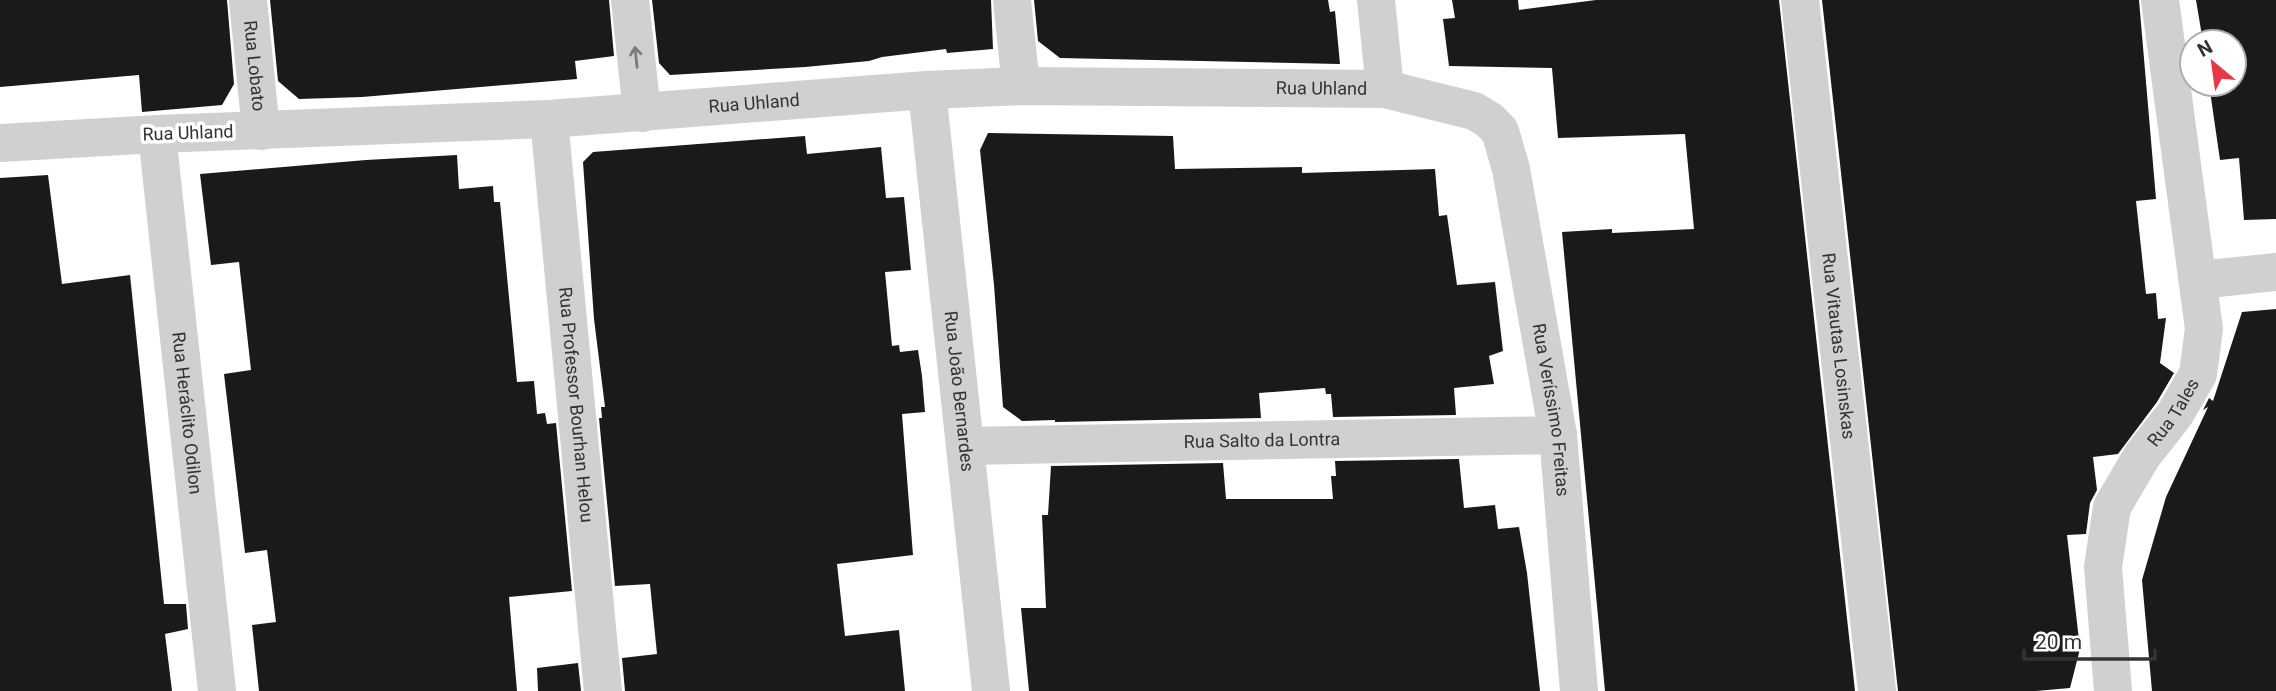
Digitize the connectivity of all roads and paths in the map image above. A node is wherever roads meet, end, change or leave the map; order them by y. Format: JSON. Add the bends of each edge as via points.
{"nodes":[{"id":1,"x":248,"y":0,"type":"edge"},
{"id":2,"x":630,"y":0,"type":"edge"},
{"id":3,"x":1012,"y":0,"type":"edge"},
{"id":4,"x":1376,"y":0,"type":"edge"},
{"id":5,"x":1800,"y":0,"type":"edge"},
{"id":6,"x":2160,"y":0,"type":"edge"},
{"id":7,"x":1021,"y":86,"type":"junction"},
{"id":8,"x":1385,"y":89,"type":"junction"},
{"id":9,"x":927,"y":90,"type":"junction"},
{"id":10,"x":642,"y":113,"type":"junction"},
{"id":11,"x":549,"y":119,"type":"junction"},
{"id":12,"x":261,"y":131,"type":"junction"},
{"id":13,"x":1500,"y":131,"type":"joint"},
{"id":14,"x":157,"y":134,"type":"junction"},
{"id":15,"x":0,"y":144,"type":"edge"},
{"id":16,"x":2276,"y":272,"type":"edge"},
{"id":17,"x":2198,"y":280,"type":"junction"},
{"id":18,"x":1558,"y":435,"type":"junction"},
{"id":19,"x":966,"y":446,"type":"junction"},
{"id":20,"x":217,"y":691,"type":"edge"},
{"id":21,"x":603,"y":691,"type":"edge"},
{"id":22,"x":991,"y":691,"type":"edge"},
{"id":23,"x":1579,"y":691,"type":"edge"},
{"id":24,"x":1877,"y":691,"type":"edge"},
{"id":25,"x":2113,"y":691,"type":"edge"}],
"edges":[{"from":1,"to":12,"type":"street","name":"Rua Lobato"},
{"from":10,"to":2,"type":"street","one_way":true},
{"from":3,"to":7,"type":"street"},
{"from":4,"to":8,"type":"street"},
{"from":5,"to":24,"type":"street","name":"Rua Vitautas Losinskas"},
{"from":6,"to":17,"type":"street","name":"Rua Tales"},
{"from":7,"to":8,"type":"street","name":"Rua Uhland"},
{"from":7,"to":9,"type":"street","name":"Rua Uhland"},
{"from":8,"to":13,"type":"street","name":"Rua Uhland","via":[[1474,111]]},
{"from":9,"to":10,"type":"street","name":"Rua Uhland"},
{"from":9,"to":19,"type":"street","name":"Rua João Bernardes"},
{"from":10,"to":11,"type":"street","name":"Rua Uhland"},
{"from":11,"to":12,"type":"street","name":"Rua Uhland"},
{"from":11,"to":21,"type":"street","name":"Rua Professor Bourhan Helou"},
{"from":12,"to":14,"type":"street","name":"Rua Uhland"},
{"from":13,"to":18,"type":"street","name":"Rua Veríssimo Freitas","via":[[1511,169]]},
{"from":14,"to":15,"type":"street","name":"Rua Uhland"},
{"from":14,"to":20,"type":"street","name":"Rua Heráclito Odilon"},
{"from":16,"to":17,"type":"street"},
{"from":17,"to":25,"type":"street","name":"Rua Tales","via":[[2204,329],[2197,374],[2112,507],[2103,566]]},
{"from":18,"to":19,"type":"street","name":"Rua Salto da Lontra"},
{"from":18,"to":23,"type":"street","name":"Rua Veríssimo Freitas"},
{"from":19,"to":22,"type":"street","name":"Rua João Bernardes"}]}
